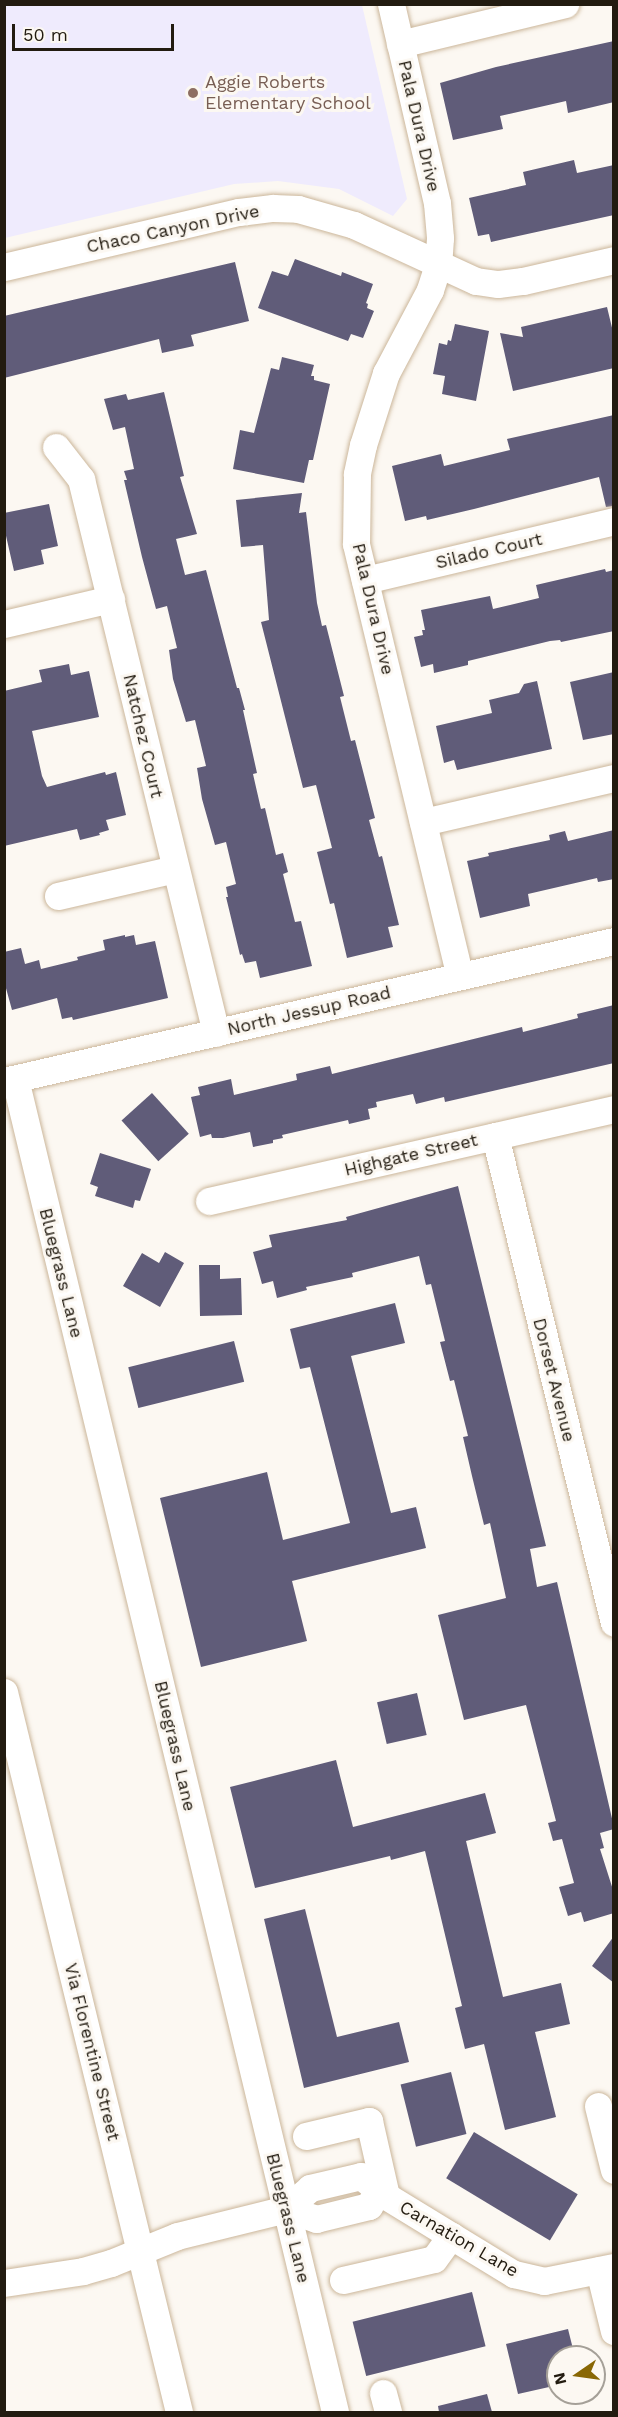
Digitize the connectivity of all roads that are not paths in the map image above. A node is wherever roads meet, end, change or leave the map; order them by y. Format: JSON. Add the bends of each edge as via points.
{"nodes":[{"id":1,"x":391,"y":4,"type":"edge"},
{"id":2,"x":566,"y":4,"type":"edge"},
{"id":3,"x":400,"y":44,"type":"junction"},
{"id":4,"x":614,"y":260,"type":"edge"},
{"id":5,"x":438,"y":265,"type":"junction"},
{"id":6,"x":4,"y":267,"type":"edge"},
{"id":7,"x":56,"y":447,"type":"dead end"},
{"id":8,"x":614,"y":521,"type":"edge"},
{"id":9,"x":364,"y":580,"type":"junction"},
{"id":10,"x":111,"y":599,"type":"junction"},
{"id":11,"x":4,"y":624,"type":"edge"},
{"id":12,"x":614,"y":778,"type":"edge"},
{"id":13,"x":423,"y":822,"type":"junction"},
{"id":14,"x":175,"y":869,"type":"junction"},
{"id":15,"x":58,"y":896,"type":"dead end"},
{"id":16,"x":614,"y":941,"type":"edge"},
{"id":17,"x":460,"y":976,"type":"junction"},
{"id":18,"x":216,"y":1033,"type":"junction"},
{"id":19,"x":10,"y":1080,"type":"edge"},
{"id":20,"x":614,"y":1109,"type":"edge"},
{"id":21,"x":495,"y":1136,"type":"junction"},
{"id":22,"x":209,"y":1201,"type":"dead end"},
{"id":23,"x":614,"y":1623,"type":"edge"},
{"id":24,"x":4,"y":1692,"type":"edge"},
{"id":25,"x":598,"y":2106,"type":"dead end"},
{"id":26,"x":306,"y":2136,"type":"dead end"},
{"id":27,"x":614,"y":2170,"type":"edge"},
{"id":28,"x":382,"y":2193,"type":"junction"},
{"id":29,"x":286,"y":2209,"type":"junction"},
{"id":30,"x":451,"y":2236,"type":"junction"},
{"id":31,"x":140,"y":2253,"type":"junction"},
{"id":32,"x":606,"y":2268,"type":"edge"},
{"id":33,"x":343,"y":2280,"type":"dead end"},
{"id":34,"x":4,"y":2283,"type":"edge"},
{"id":35,"x":614,"y":2331,"type":"edge"},
{"id":36,"x":179,"y":2412,"type":"edge"},
{"id":37,"x":335,"y":2412,"type":"edge"}],
"edges":[{"from":1,"to":3,"type":"street","name":"Pala Dura Drive"},
{"from":2,"to":3,"type":"street"},
{"from":3,"to":5,"type":"street","name":"Pala Dura Drive","via":[[437,203]]},
{"from":4,"to":5,"type":"street","name":"Chaco Canyon Drive","via":[[498,284],[476,281]]},
{"from":5,"to":6,"type":"street","name":"Chaco Canyon Drive","via":[[327,215],[273,208],[239,212]]},
{"from":5,"to":9,"type":"street","name":"Pala Dura Drive","via":[[430,290],[386,374],[363,445],[355,510],[356,544]]},
{"from":7,"to":10,"type":"street","name":"Natchez Court","via":[[81,479]]},
{"from":8,"to":9,"type":"street","name":"Silado Court"},
{"from":9,"to":13,"type":"street","name":"Pala Dura Drive"},
{"from":10,"to":11,"type":"street"},
{"from":10,"to":14,"type":"street","name":"Natchez Court"},
{"from":12,"to":13,"type":"street"},
{"from":13,"to":17,"type":"street","name":"Pala Dura Drive"},
{"from":14,"to":15,"type":"street"},
{"from":14,"to":18,"type":"street","name":"Natchez Court"},
{"from":16,"to":17,"type":"street","name":"North Jessup Road"},
{"from":17,"to":18,"type":"street","name":"North Jessup Road"},
{"from":18,"to":19,"type":"street","name":"North Jessup Road"},
{"from":19,"to":29,"type":"street","name":"Bluegrass Lane"},
{"from":20,"to":21,"type":"street","name":"Highgate Street"},
{"from":21,"to":22,"type":"street","name":"Highgate Street"},
{"from":21,"to":23,"type":"street","name":"Dorset Avenue"},
{"from":24,"to":31,"type":"street","name":"Via Florentine Street"},
{"from":25,"to":27,"type":"street"},
{"from":26,"to":28,"type":"street","via":[[369,2121]]},
{"from":28,"to":29,"type":"street","via":[[369,2206],[316,2219]]},
{"from":28,"to":30,"type":"street","name":"Carnation Lane"},
{"from":29,"to":31,"type":"street","via":[[177,2236]]},
{"from":29,"to":37,"type":"street","name":"Bluegrass Lane"},
{"from":30,"to":32,"type":"street","name":"Carnation Lane","via":[[500,2267],[532,2280],[558,2280]]},
{"from":30,"to":33,"type":"street","via":[[435,2259]]},
{"from":31,"to":34,"type":"street","via":[[83,2271]]},
{"from":31,"to":36,"type":"street","name":"Via Florentine Street"},
{"from":32,"to":35,"type":"street"}]}
